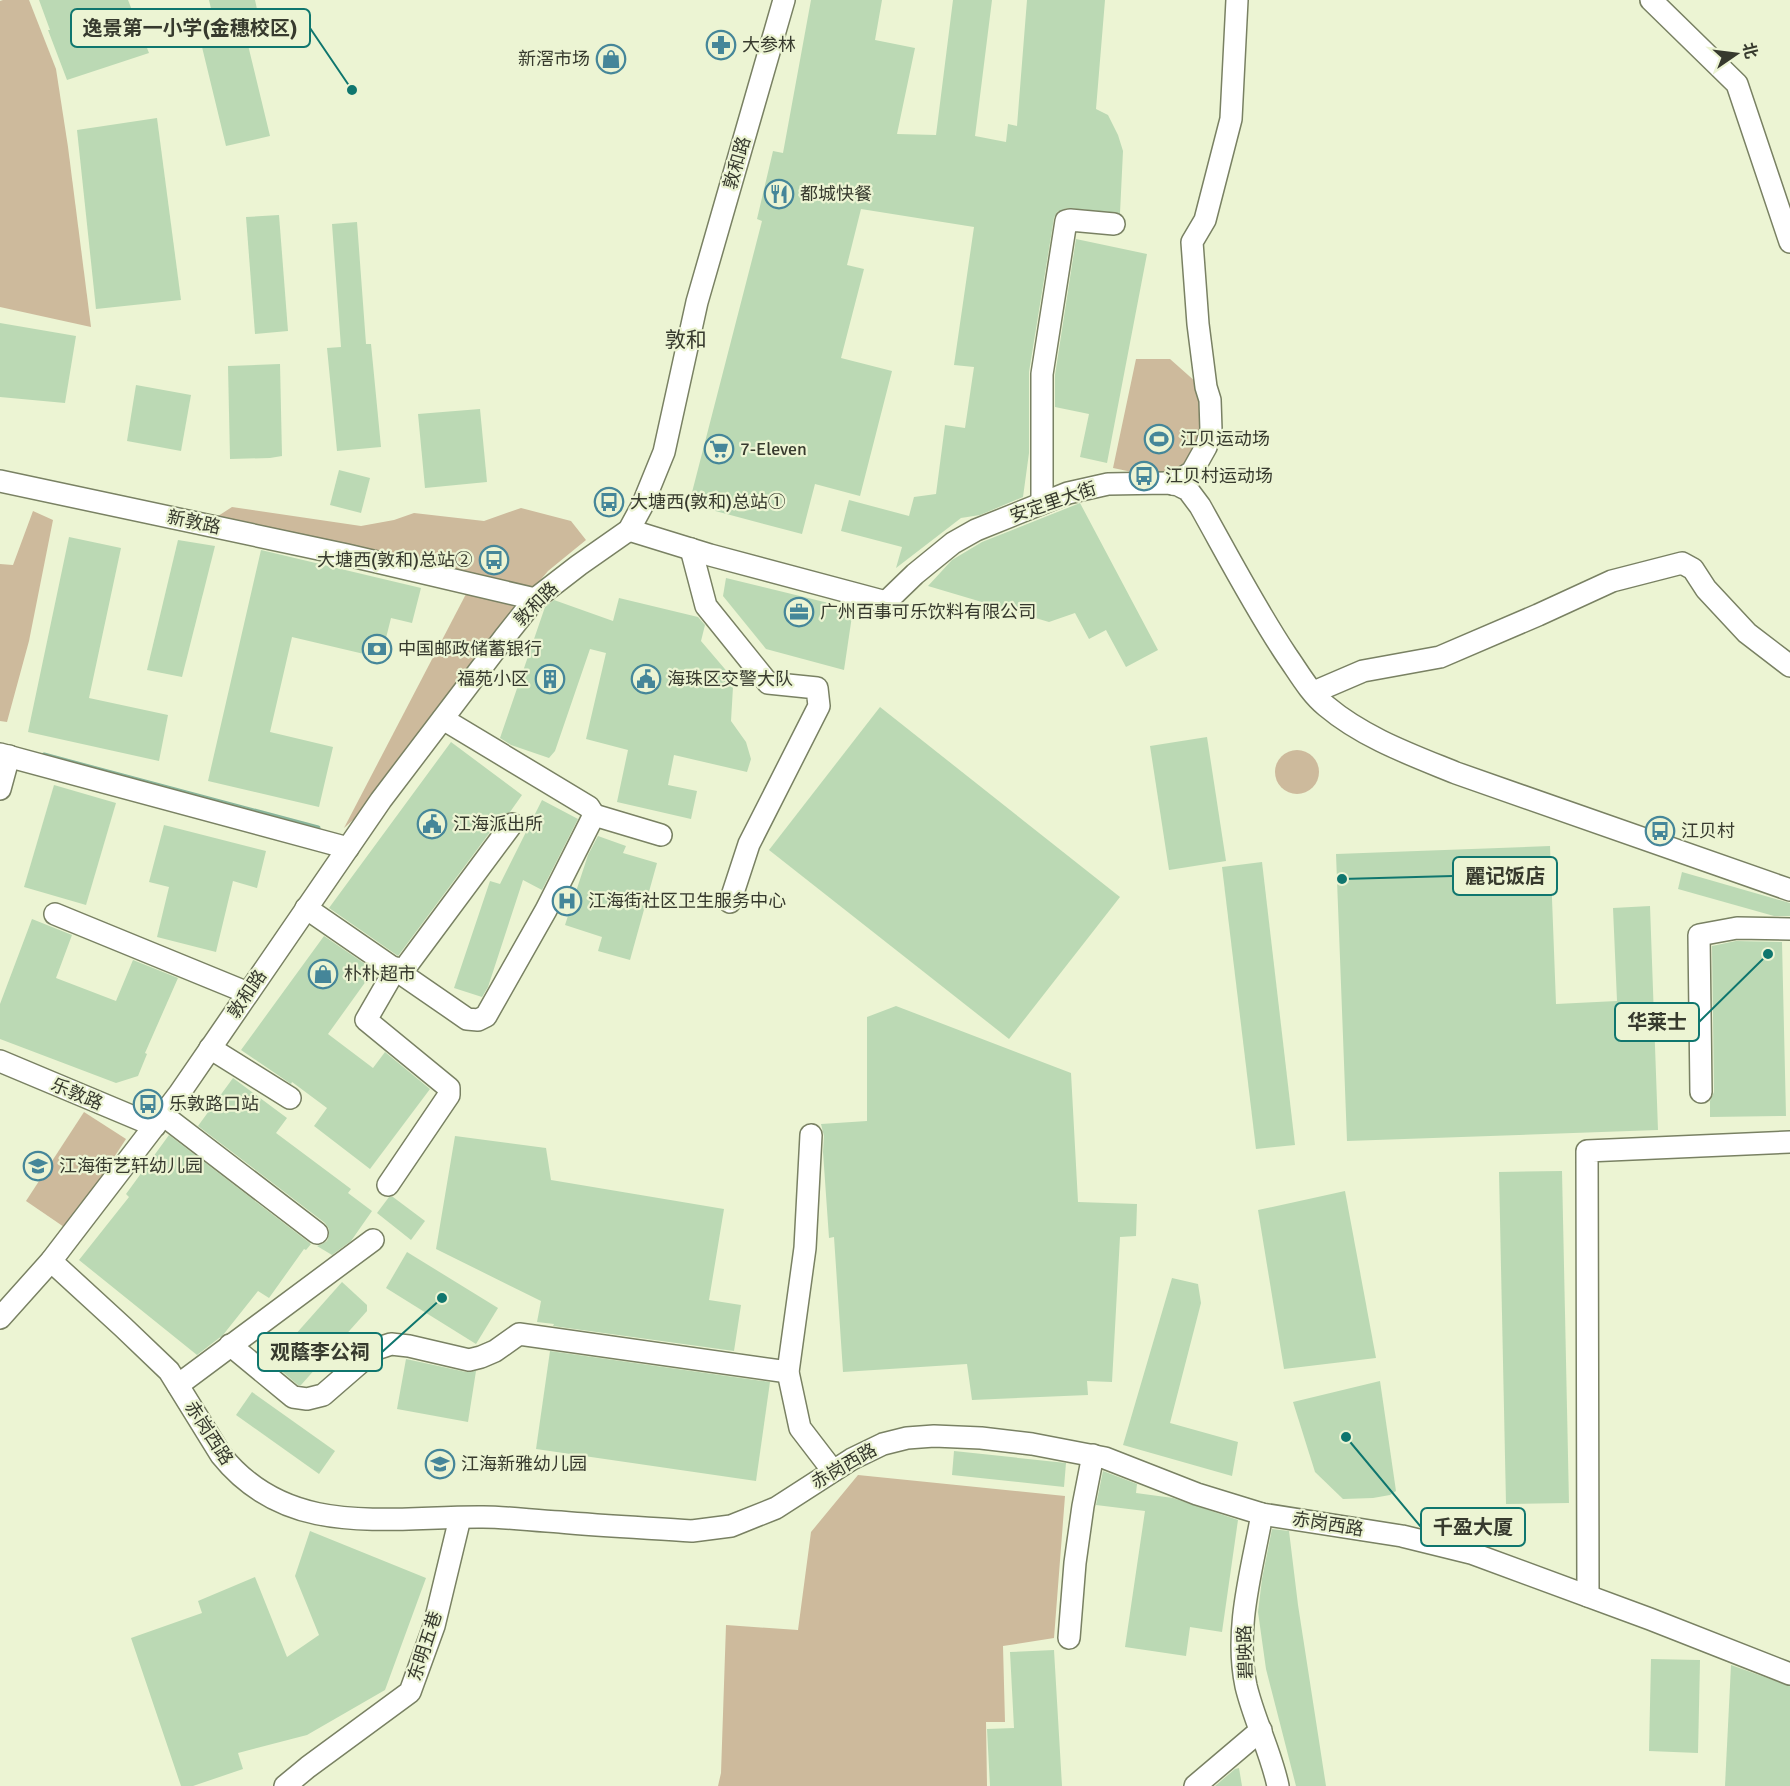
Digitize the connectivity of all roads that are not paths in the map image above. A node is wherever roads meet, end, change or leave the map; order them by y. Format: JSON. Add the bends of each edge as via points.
{"nodes":[{"id":1,"x":784,"y":0,"type":"edge"},
{"id":2,"x":1237,"y":0,"type":"edge"},
{"id":3,"x":1651,"y":0,"type":"edge"},
{"id":4,"x":1114,"y":224,"type":"dead end"},
{"id":5,"x":1790,"y":242,"type":"edge"},
{"id":6,"x":0,"y":481,"type":"edge"},
{"id":7,"x":1173,"y":484,"type":"junction"},
{"id":8,"x":1042,"y":503,"type":"junction"},
{"id":9,"x":629,"y":530,"type":"junction"},
{"id":10,"x":691,"y":549,"type":"junction"},
{"id":11,"x":535,"y":599,"type":"junction"},
{"id":12,"x":1790,"y":666,"type":"edge"},
{"id":13,"x":1314,"y":693,"type":"junction"},
{"id":14,"x":443,"y":719,"type":"junction"},
{"id":15,"x":4,"y":755,"type":"edge"},
{"id":16,"x":0,"y":789,"type":"edge"},
{"id":17,"x":594,"y":815,"type":"junction"},
{"id":18,"x":512,"y":824,"type":"dead end"},
{"id":19,"x":662,"y":835,"type":"dead end"},
{"id":20,"x":348,"y":848,"type":"junction"},
{"id":21,"x":1790,"y":890,"type":"edge"},
{"id":22,"x":730,"y":902,"type":"dead end"},
{"id":23,"x":306,"y":908,"type":"junction"},
{"id":24,"x":55,"y":914,"type":"dead end"},
{"id":25,"x":1790,"y":929,"type":"edge"},
{"id":26,"x":399,"y":970,"type":"junction"},
{"id":27,"x":248,"y":993,"type":"junction"},
{"id":28,"x":210,"y":1048,"type":"junction"},
{"id":29,"x":0,"y":1061,"type":"edge"},
{"id":30,"x":1701,"y":1092,"type":"dead end"},
{"id":31,"x":290,"y":1098,"type":"dead end"},
{"id":32,"x":159,"y":1121,"type":"junction"},
{"id":33,"x":811,"y":1135,"type":"dead end"},
{"id":34,"x":1790,"y":1142,"type":"edge"},
{"id":35,"x":388,"y":1185,"type":"dead end"},
{"id":36,"x":317,"y":1233,"type":"dead end"},
{"id":37,"x":373,"y":1240,"type":"dead end"},
{"id":38,"x":51,"y":1261,"type":"junction"},
{"id":39,"x":0,"y":1318,"type":"edge"},
{"id":40,"x":230,"y":1344,"type":"junction"},
{"id":41,"x":788,"y":1372,"type":"junction"},
{"id":42,"x":178,"y":1385,"type":"junction"},
{"id":43,"x":1093,"y":1455,"type":"junction"},
{"id":44,"x":833,"y":1471,"type":"junction"},
{"id":45,"x":1262,"y":1514,"type":"junction"},
{"id":46,"x":460,"y":1518,"type":"junction"},
{"id":47,"x":1588,"y":1596,"type":"junction"},
{"id":48,"x":1069,"y":1638,"type":"dead end"},
{"id":49,"x":1790,"y":1674,"type":"edge"},
{"id":50,"x":1261,"y":1730,"type":"junction"},
{"id":51,"x":285,"y":1786,"type":"edge"},
{"id":52,"x":1195,"y":1786,"type":"edge"},
{"id":53,"x":1278,"y":1786,"type":"edge"}],
"edges":[{"from":1,"to":9,"type":"street","name":"敦和路","via":[[697,302],[664,452]]},
{"from":2,"to":7,"type":"street","via":[[1231,119],[1205,220],[1192,242],[1211,430],[1192,472]]},
{"from":3,"to":5,"type":"street","via":[[1737,84]]},
{"from":4,"to":8,"type":"street","via":[[1066,221],[1042,374]]},
{"from":6,"to":11,"type":"street","name":"新敦路"},
{"from":7,"to":8,"type":"street","name":"安定里大街","via":[[1108,484]]},
{"from":7,"to":13,"type":"street","via":[[1188,490],[1200,506],[1270,630]]},
{"from":8,"to":10,"type":"street","name":"安定里大街","via":[[953,543],[886,602]]},
{"from":9,"to":10,"type":"street"},
{"from":9,"to":11,"type":"street","name":"敦和路"},
{"from":10,"to":22,"type":"street","via":[[706,606],[768,684],[817,688],[819,706],[749,844]]},
{"from":11,"to":14,"type":"street","name":"敦和路"},
{"from":12,"to":13,"type":"street","via":[[1747,633],[1693,569],[1682,563],[1612,581],[1440,657],[1362,671]]},
{"from":13,"to":21,"type":"street","via":[[1325,706],[1356,727],[1456,773]]},
{"from":14,"to":17,"type":"street","via":[[589,807]]},
{"from":14,"to":20,"type":"street","name":"敦和路"},
{"from":15,"to":16,"type":"street"},
{"from":15,"to":20,"type":"street"},
{"from":17,"to":19,"type":"street"},
{"from":17,"to":26,"type":"street","via":[[486,1016],[467,1019]]},
{"from":18,"to":26,"type":"street"},
{"from":20,"to":23,"type":"street","name":"敦和路"},
{"from":23,"to":26,"type":"street"},
{"from":23,"to":27,"type":"street","name":"敦和路"},
{"from":24,"to":27,"type":"street"},
{"from":25,"to":30,"type":"street","via":[[1737,928],[1699,935]]},
{"from":26,"to":35,"type":"street","via":[[366,1020],[449,1088],[449,1095]]},
{"from":27,"to":28,"type":"street","name":"敦和路"},
{"from":28,"to":31,"type":"street"},
{"from":28,"to":32,"type":"street","name":"敦和路"},
{"from":29,"to":32,"type":"street","name":"乐敦路"},
{"from":32,"to":36,"type":"street","name":"乐敦路"},
{"from":32,"to":38,"type":"street","name":"敦和路"},
{"from":33,"to":41,"type":"street","via":[[805,1248]]},
{"from":34,"to":47,"type":"street","via":[[1587,1151]]},
{"from":37,"to":40,"type":"street"},
{"from":38,"to":39,"type":"street","name":"敦和路"},
{"from":38,"to":42,"type":"street","name":"赤岗西路","via":[[169,1371]]},
{"from":40,"to":41,"type":"street","via":[[293,1397],[307,1399],[323,1395],[376,1349],[391,1344],[469,1360],[495,1351],[519,1334]]},
{"from":40,"to":42,"type":"street"},
{"from":41,"to":44,"type":"street","via":[[800,1428]]},
{"from":42,"to":46,"type":"street","name":"赤岗西路","via":[[221,1455],[264,1494],[301,1510],[339,1518]]},
{"from":43,"to":44,"type":"street","name":"赤岗西路","via":[[1032,1444],[934,1436],[883,1444]]},
{"from":43,"to":45,"type":"street","name":"赤岗西路"},
{"from":43,"to":48,"type":"street","via":[[1075,1563]]},
{"from":44,"to":46,"type":"street","name":"赤岗西路","via":[[776,1508],[731,1526],[709,1530]]},
{"from":45,"to":47,"type":"street","name":"赤岗西路","via":[[1402,1536],[1470,1553]]},
{"from":45,"to":50,"type":"street","name":"碧映路","via":[[1242,1641],[1247,1688]]},
{"from":46,"to":51,"type":"street","name":"东明五巷","via":[[434,1626],[410,1692]]},
{"from":47,"to":49,"type":"street","name":"赤岗西路"},
{"from":50,"to":52,"type":"street"},
{"from":50,"to":53,"type":"street","name":"碧映路"}]}
